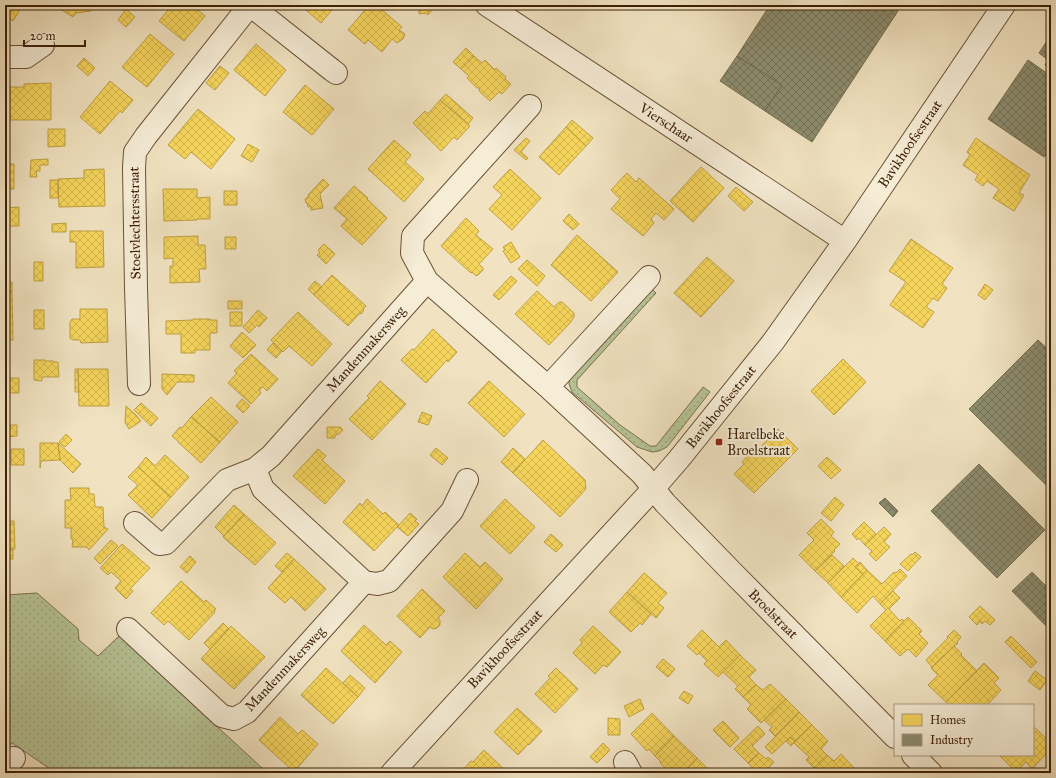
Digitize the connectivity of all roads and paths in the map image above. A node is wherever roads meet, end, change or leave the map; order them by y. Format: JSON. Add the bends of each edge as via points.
{"nodes":[{"id":1,"x":250,"y":5,"type":"edge"},
{"id":2,"x":487,"y":5,"type":"edge"},
{"id":3,"x":1004,"y":5,"type":"edge"},
{"id":4,"x":43,"y":45,"type":"dead end"},
{"id":5,"x":5,"y":57,"type":"edge"},
{"id":6,"x":336,"y":73,"type":"dead end"},
{"id":7,"x":530,"y":106,"type":"dead end"},
{"id":8,"x":845,"y":241,"type":"junction"},
{"id":9,"x":649,"y":277,"type":"dead end"},
{"id":10,"x":427,"y":281,"type":"junction"},
{"id":11,"x":139,"y":384,"type":"dead end"},
{"id":12,"x":548,"y":387,"type":"junction"},
{"id":13,"x":255,"y":469,"type":"junction"},
{"id":14,"x":467,"y":480,"type":"dead end"},
{"id":15,"x":653,"y":489,"type":"junction"},
{"id":16,"x":135,"y":523,"type":"dead end"},
{"id":17,"x":364,"y":582,"type":"junction"},
{"id":18,"x":128,"y":629,"type":"dead end"},
{"id":19,"x":894,"y":735,"type":"edge"},
{"id":20,"x":914,"y":756,"type":"edge"},
{"id":21,"x":392,"y":773,"type":"edge"},
{"id":22,"x":931,"y":773,"type":"edge"}],
"edges":[{"from":1,"to":6,"type":"street","name":"Stoelvlechtersstraat"},
{"from":1,"to":11,"type":"street","name":"Stoelvlechtersstraat","via":[[135,152]]},
{"from":2,"to":8,"type":"street","name":"Vierschaar"},
{"from":3,"to":8,"type":"street","name":"Bavikhoofsestraat"},
{"from":4,"to":5,"type":"street","via":[[26,57]]},
{"from":7,"to":10,"type":"street","via":[[413,236],[412,253]]},
{"from":8,"to":15,"type":"street","name":"Bavikhoofsestraat","via":[[773,342]]},
{"from":9,"to":12,"type":"street"},
{"from":10,"to":12,"type":"street"},
{"from":10,"to":13,"type":"street","name":"Mandenmakersweg","via":[[271,456]]},
{"from":12,"to":15,"type":"street","via":[[642,474]]},
{"from":13,"to":16,"type":"street","name":"Mandenmakersweg","via":[[227,480],[166,543],[159,544]]},
{"from":13,"to":17,"type":"street","via":[[263,489]]},
{"from":14,"to":17,"type":"street","via":[[452,511],[389,581],[377,584]]},
{"from":15,"to":19,"type":"street","name":"Broelstraat"},
{"from":15,"to":21,"type":"street","name":"Bavikhoofsestraat"},
{"from":17,"to":18,"type":"street","name":"Mandenmakersweg","via":[[247,712],[234,719],[222,716]]},
{"from":20,"to":22,"type":"street"}]}
